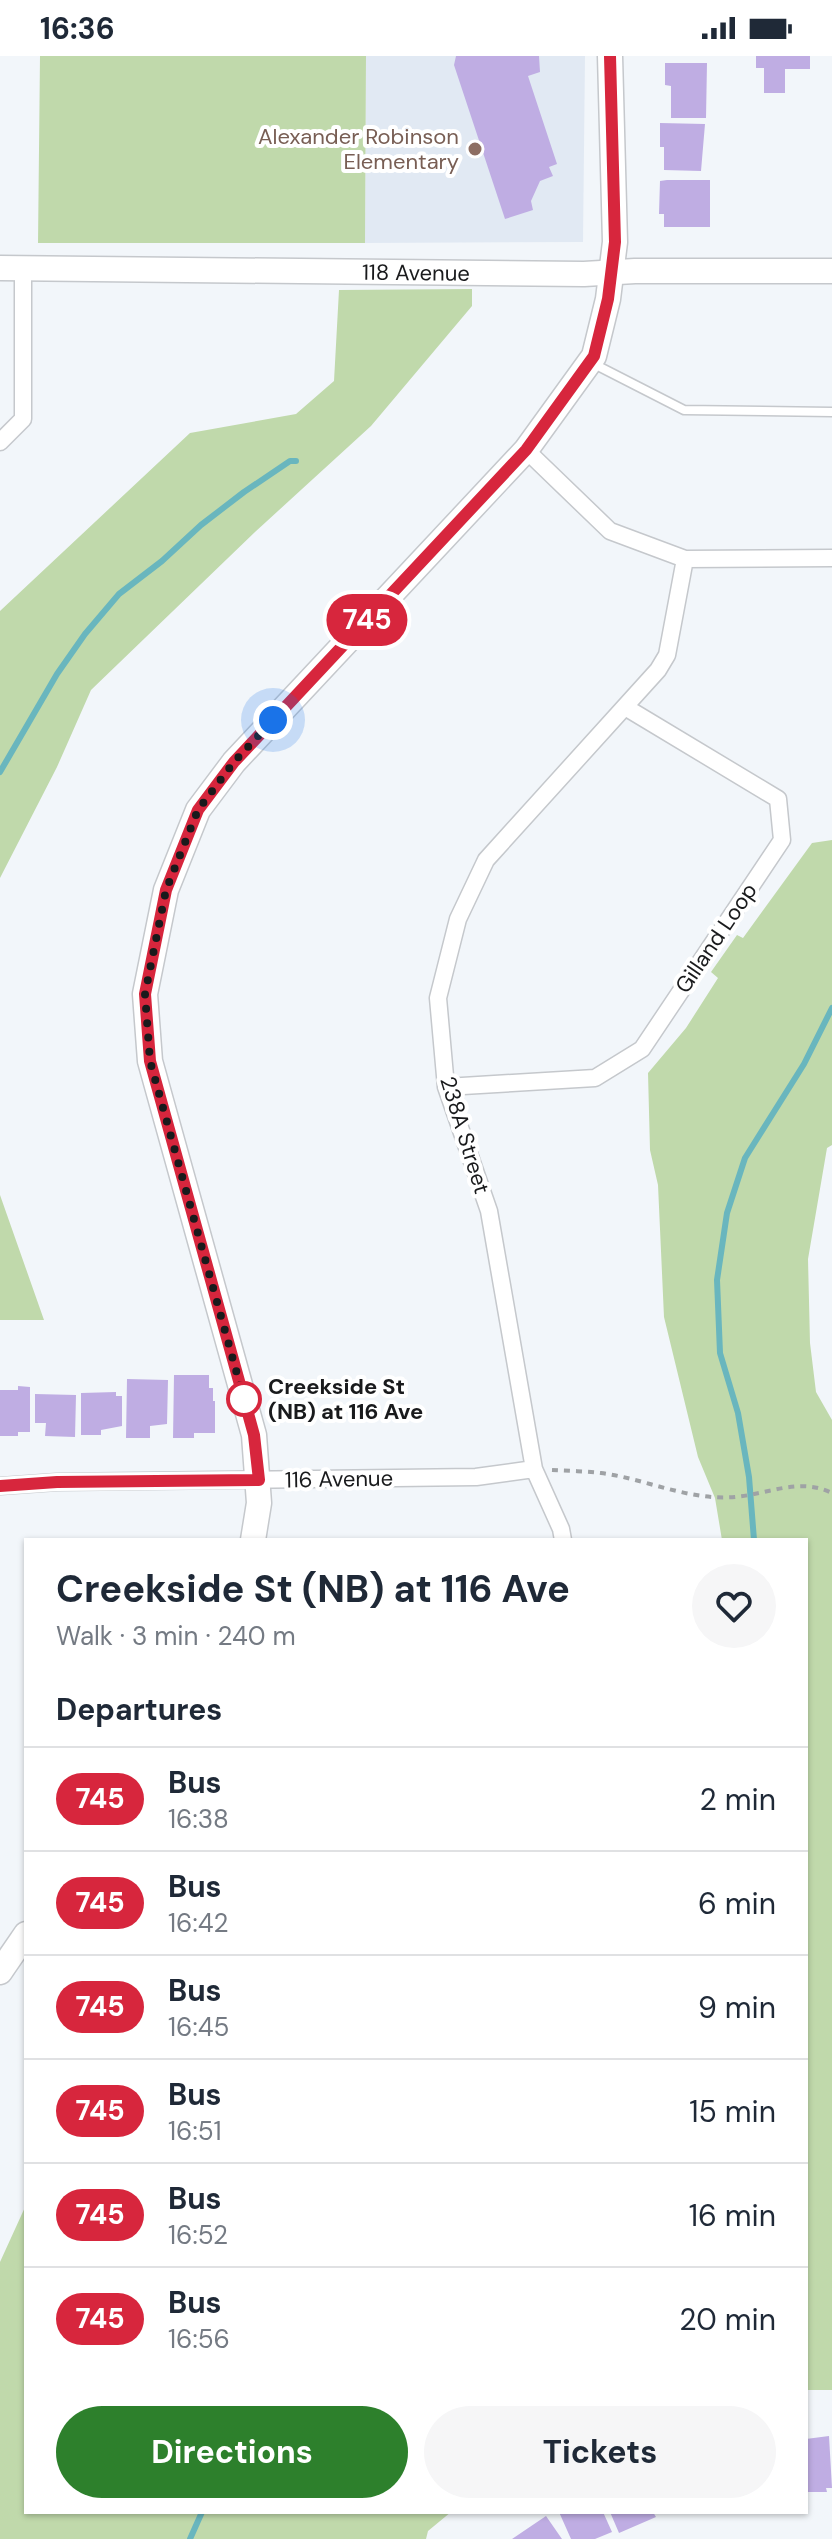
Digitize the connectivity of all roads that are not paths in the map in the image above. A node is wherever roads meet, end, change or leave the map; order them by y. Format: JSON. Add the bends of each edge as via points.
{"nodes":[{"id":1,"x":610,"y":56,"type":"edge"},
{"id":2,"x":12,"y":268,"type":"edge"},
{"id":3,"x":832,"y":271,"type":"edge"},
{"id":4,"x":612,"y":272,"type":"junction"},
{"id":5,"x":590,"y":361,"type":"junction"},
{"id":6,"x":832,"y":412,"type":"edge"},
{"id":7,"x":0,"y":442,"type":"edge"},
{"id":8,"x":526,"y":450,"type":"junction"},
{"id":9,"x":832,"y":558,"type":"edge"},
{"id":10,"x":685,"y":559,"type":"junction"},
{"id":11,"x":625,"y":707,"type":"junction"},
{"id":12,"x":446,"y":1087,"type":"junction"},
{"id":13,"x":534,"y":1469,"type":"junction"},
{"id":14,"x":259,"y":1480,"type":"junction"},
{"id":15,"x":0,"y":1486,"type":"edge"},
{"id":16,"x":253,"y":1538,"type":"edge"},
{"id":17,"x":563,"y":1538,"type":"edge"},
{"id":18,"x":24,"y":1937,"type":"edge"},
{"id":19,"x":0,"y":1972,"type":"edge"}],
"edges":[{"from":1,"to":4,"type":"street"},
{"from":2,"to":4,"type":"street","name":"118 Avenue"},
{"from":2,"to":7,"type":"street","via":[[23,419]]},
{"from":3,"to":4,"type":"street","name":"118 Avenue"},
{"from":4,"to":5,"type":"street"},
{"from":5,"to":6,"type":"lane","via":[[684,410]]},
{"from":5,"to":8,"type":"street"},
{"from":8,"to":10,"type":"street","via":[[610,531]]},
{"from":8,"to":14,"type":"street","via":[[234,762],[198,810],[166,890],[145,994],[150,1061],[254,1435]]},
{"from":9,"to":10,"type":"street"},
{"from":10,"to":11,"type":"street","name":"238A Street","via":[[667,655]]},
{"from":11,"to":12,"type":"street","name":"238A Street","via":[[480,871],[458,919],[438,998]]},
{"from":11,"to":12,"type":"street","name":"Gilland Loop","via":[[778,799],[782,840],[642,1049],[595,1078]]},
{"from":12,"to":13,"type":"street","name":"238A Street","via":[[489,1211]]},
{"from":13,"to":14,"type":"street","name":"116 Avenue","via":[[476,1477]]},
{"from":13,"to":17,"type":"street","name":"238A Street"},
{"from":14,"to":15,"type":"street","name":"116 Avenue"},
{"from":14,"to":16,"type":"street"},
{"from":18,"to":19,"type":"street"}]}
